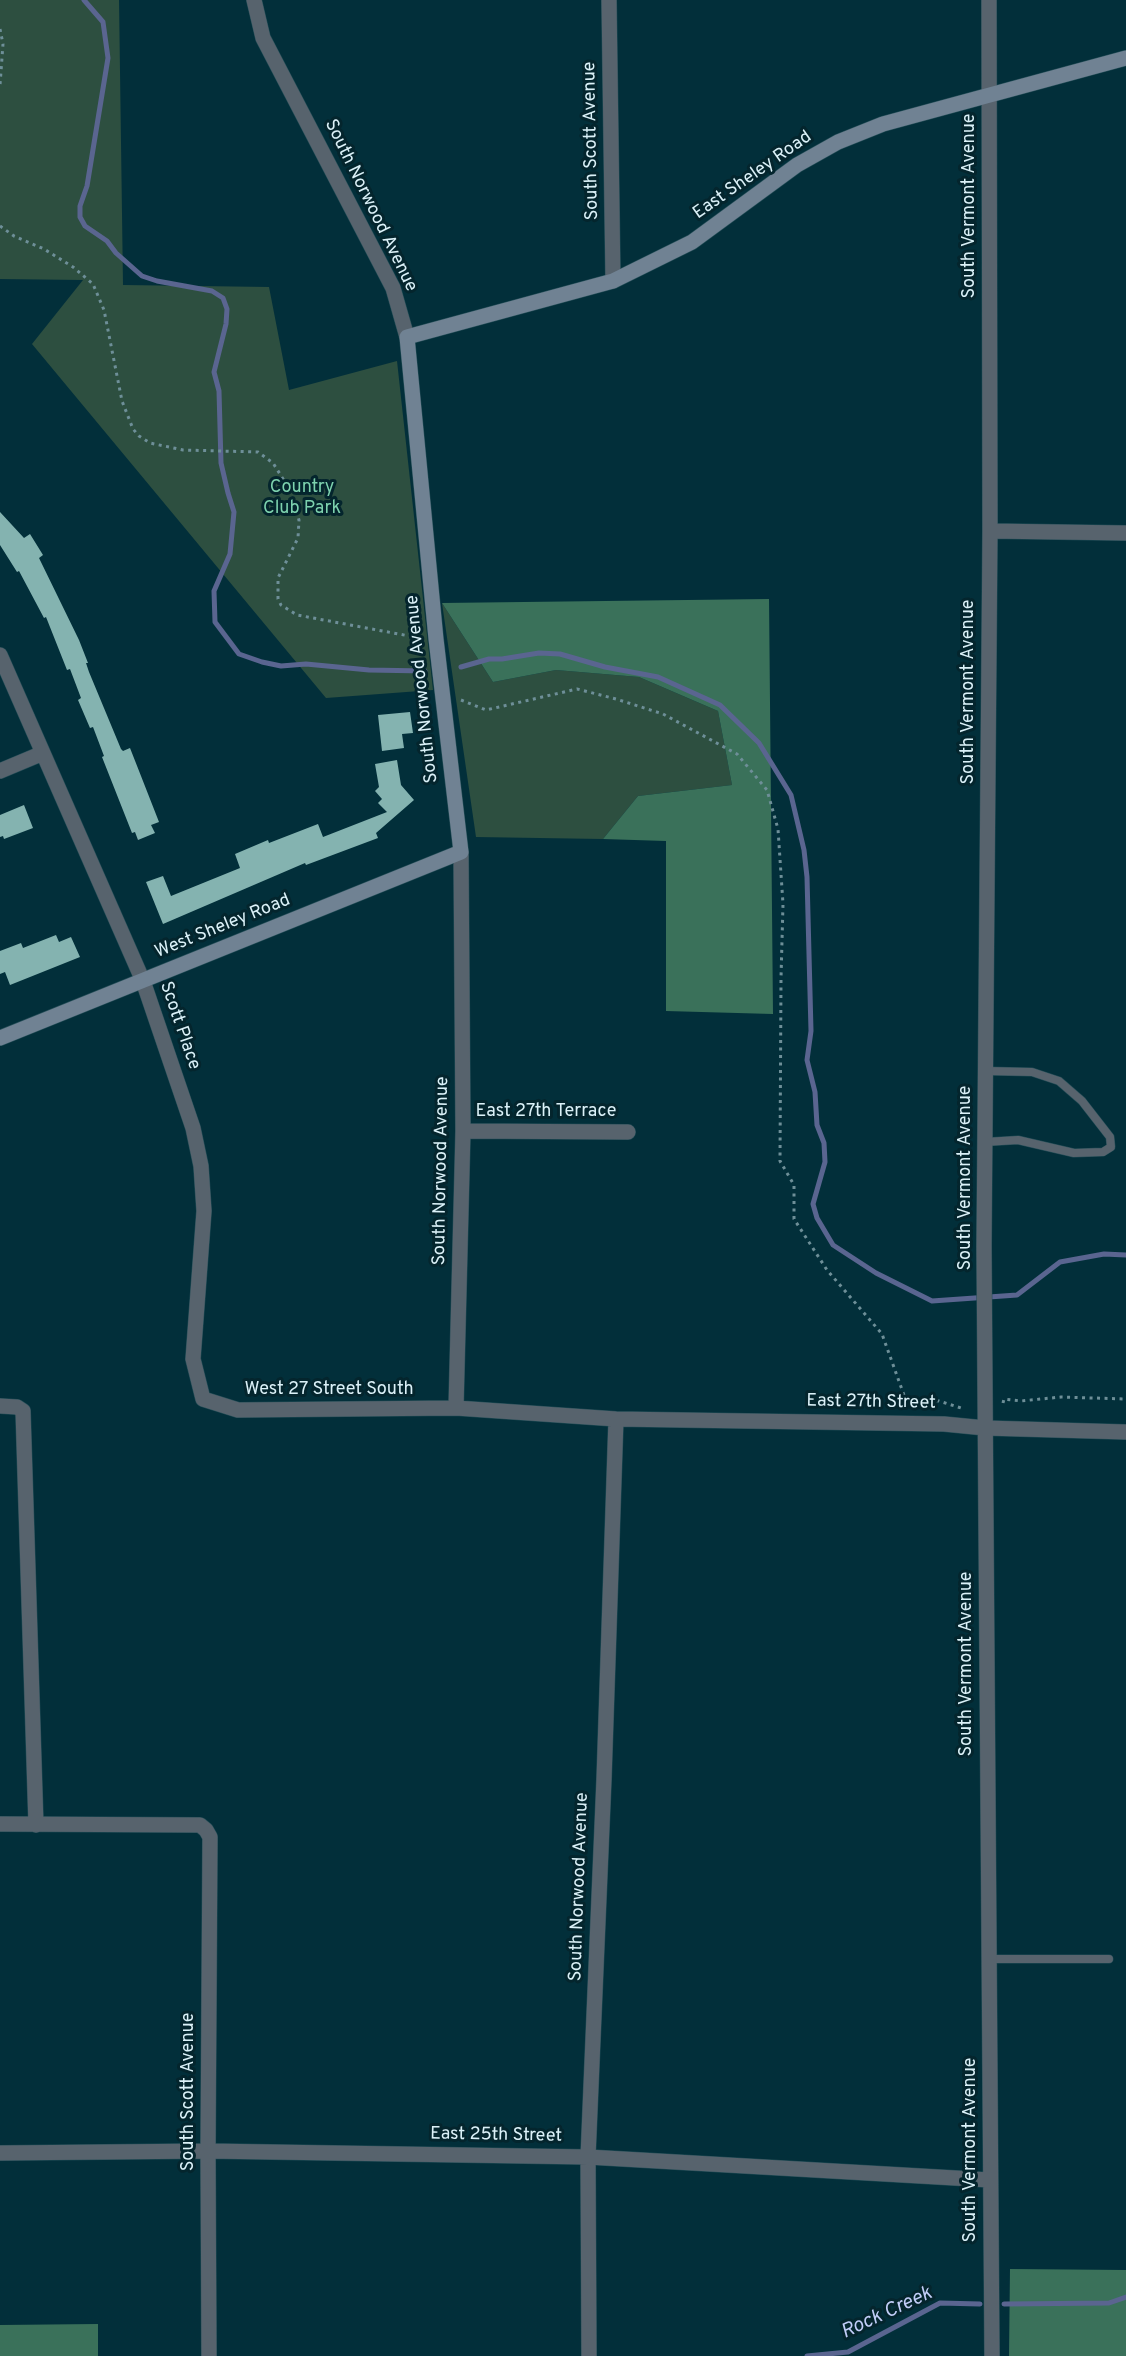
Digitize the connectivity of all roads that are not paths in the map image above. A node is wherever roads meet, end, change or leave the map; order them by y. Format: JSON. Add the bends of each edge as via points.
{"nodes":[{"id":1,"x":254,"y":0,"type":"edge"},
{"id":2,"x":609,"y":0,"type":"edge"},
{"id":3,"x":989,"y":0,"type":"edge"},
{"id":4,"x":1126,"y":58,"type":"edge"},
{"id":5,"x":990,"y":95,"type":"junction"},
{"id":6,"x":613,"y":281,"type":"junction"},
{"id":7,"x":407,"y":337,"type":"junction"},
{"id":8,"x":990,"y":531,"type":"junction"},
{"id":9,"x":1126,"y":533,"type":"edge"},
{"id":10,"x":0,"y":655,"type":"edge"},
{"id":11,"x":43,"y":753,"type":"junction"},
{"id":12,"x":0,"y":771,"type":"edge"},
{"id":13,"x":461,"y":852,"type":"junction"},
{"id":14,"x":143,"y":981,"type":"junction"},
{"id":15,"x":0,"y":1038,"type":"edge"},
{"id":16,"x":986,"y":1071,"type":"junction"},
{"id":17,"x":463,"y":1131,"type":"junction"},
{"id":18,"x":628,"y":1132,"type":"dead end"},
{"id":19,"x":985,"y":1142,"type":"junction"},
{"id":20,"x":203,"y":1399,"type":"joint"},
{"id":21,"x":0,"y":1406,"type":"edge"},
{"id":22,"x":456,"y":1408,"type":"junction"},
{"id":23,"x":616,"y":1419,"type":"junction"},
{"id":24,"x":985,"y":1428,"type":"junction"},
{"id":25,"x":1126,"y":1432,"type":"edge"},
{"id":26,"x":0,"y":1824,"type":"edge"},
{"id":27,"x":36,"y":1825,"type":"junction"},
{"id":28,"x":989,"y":1959,"type":"junction"},
{"id":29,"x":1109,"y":1959,"type":"dead end"},
{"id":30,"x":208,"y":2151,"type":"junction"},
{"id":31,"x":0,"y":2153,"type":"edge"},
{"id":32,"x":588,"y":2157,"type":"junction"},
{"id":33,"x":990,"y":2180,"type":"junction"},
{"id":34,"x":209,"y":2356,"type":"edge"},
{"id":35,"x":589,"y":2356,"type":"edge"},
{"id":36,"x":992,"y":2356,"type":"edge"}],
"edges":[{"from":1,"to":7,"type":"street","name":"South Norwood Avenue","via":[[263,39],[393,288]]},
{"from":2,"to":6,"type":"street","name":"South Scott Avenue"},
{"from":3,"to":5,"type":"street","name":"South Vermont Avenue"},
{"from":4,"to":5,"type":"street","name":"East Sheley Road"},
{"from":5,"to":6,"type":"street","name":"East Sheley Road","via":[[883,124],[838,142],[797,165],[693,242]]},
{"from":5,"to":8,"type":"street","name":"South Vermont Avenue"},
{"from":6,"to":7,"type":"street","name":"East Sheley Road"},
{"from":7,"to":13,"type":"street","name":"South Norwood Avenue"},
{"from":8,"to":9,"type":"street"},
{"from":8,"to":16,"type":"street","name":"South Vermont Avenue"},
{"from":10,"to":11,"type":"street","name":"Scott Place"},
{"from":11,"to":12,"type":"street"},
{"from":11,"to":14,"type":"street","name":"Scott Place"},
{"from":13,"to":14,"type":"street","name":"West Sheley Road"},
{"from":13,"to":17,"type":"street","name":"South Norwood Avenue"},
{"from":14,"to":15,"type":"street","name":"West Sheley Road"},
{"from":14,"to":20,"type":"street","name":"Scott Place","via":[[193,1128],[201,1166],[204,1211],[194,1359]]},
{"from":16,"to":19,"type":"street","name":"South Vermont Avenue"},
{"from":16,"to":19,"type":"lane","via":[[1032,1072],[1059,1081],[1082,1101],[1110,1137],[1111,1148],[1074,1153],[1018,1140]]},
{"from":17,"to":18,"type":"street","name":"East 27th Terrace"},
{"from":17,"to":22,"type":"street","name":"South Norwood Avenue"},
{"from":19,"to":24,"type":"street","name":"South Vermont Avenue"},
{"from":20,"to":22,"type":"street","name":"West 27 Street South","via":[[238,1410]]},
{"from":21,"to":27,"type":"street","via":[[23,1411]]},
{"from":22,"to":23,"type":"street","name":"West 27 Street South"},
{"from":23,"to":24,"type":"street","name":"East 27th Street"},
{"from":23,"to":32,"type":"street","name":"South Norwood Avenue"},
{"from":24,"to":25,"type":"street","name":"East 27th Street"},
{"from":24,"to":28,"type":"street","name":"South Vermont Avenue"},
{"from":26,"to":27,"type":"street"},
{"from":27,"to":30,"type":"street","name":"South Scott Avenue","via":[[200,1825],[210,1837]]},
{"from":28,"to":29,"type":"lane"},
{"from":28,"to":33,"type":"street","name":"South Vermont Avenue"},
{"from":30,"to":31,"type":"street","name":"East 25th Street"},
{"from":30,"to":32,"type":"street","name":"East 25th Street"},
{"from":30,"to":34,"type":"street","name":"South Scott Avenue"},
{"from":32,"to":33,"type":"street","name":"East 25th Street"},
{"from":32,"to":35,"type":"street","name":"South Norwood Avenue"},
{"from":33,"to":36,"type":"street","name":"South Vermont Avenue"}]}
